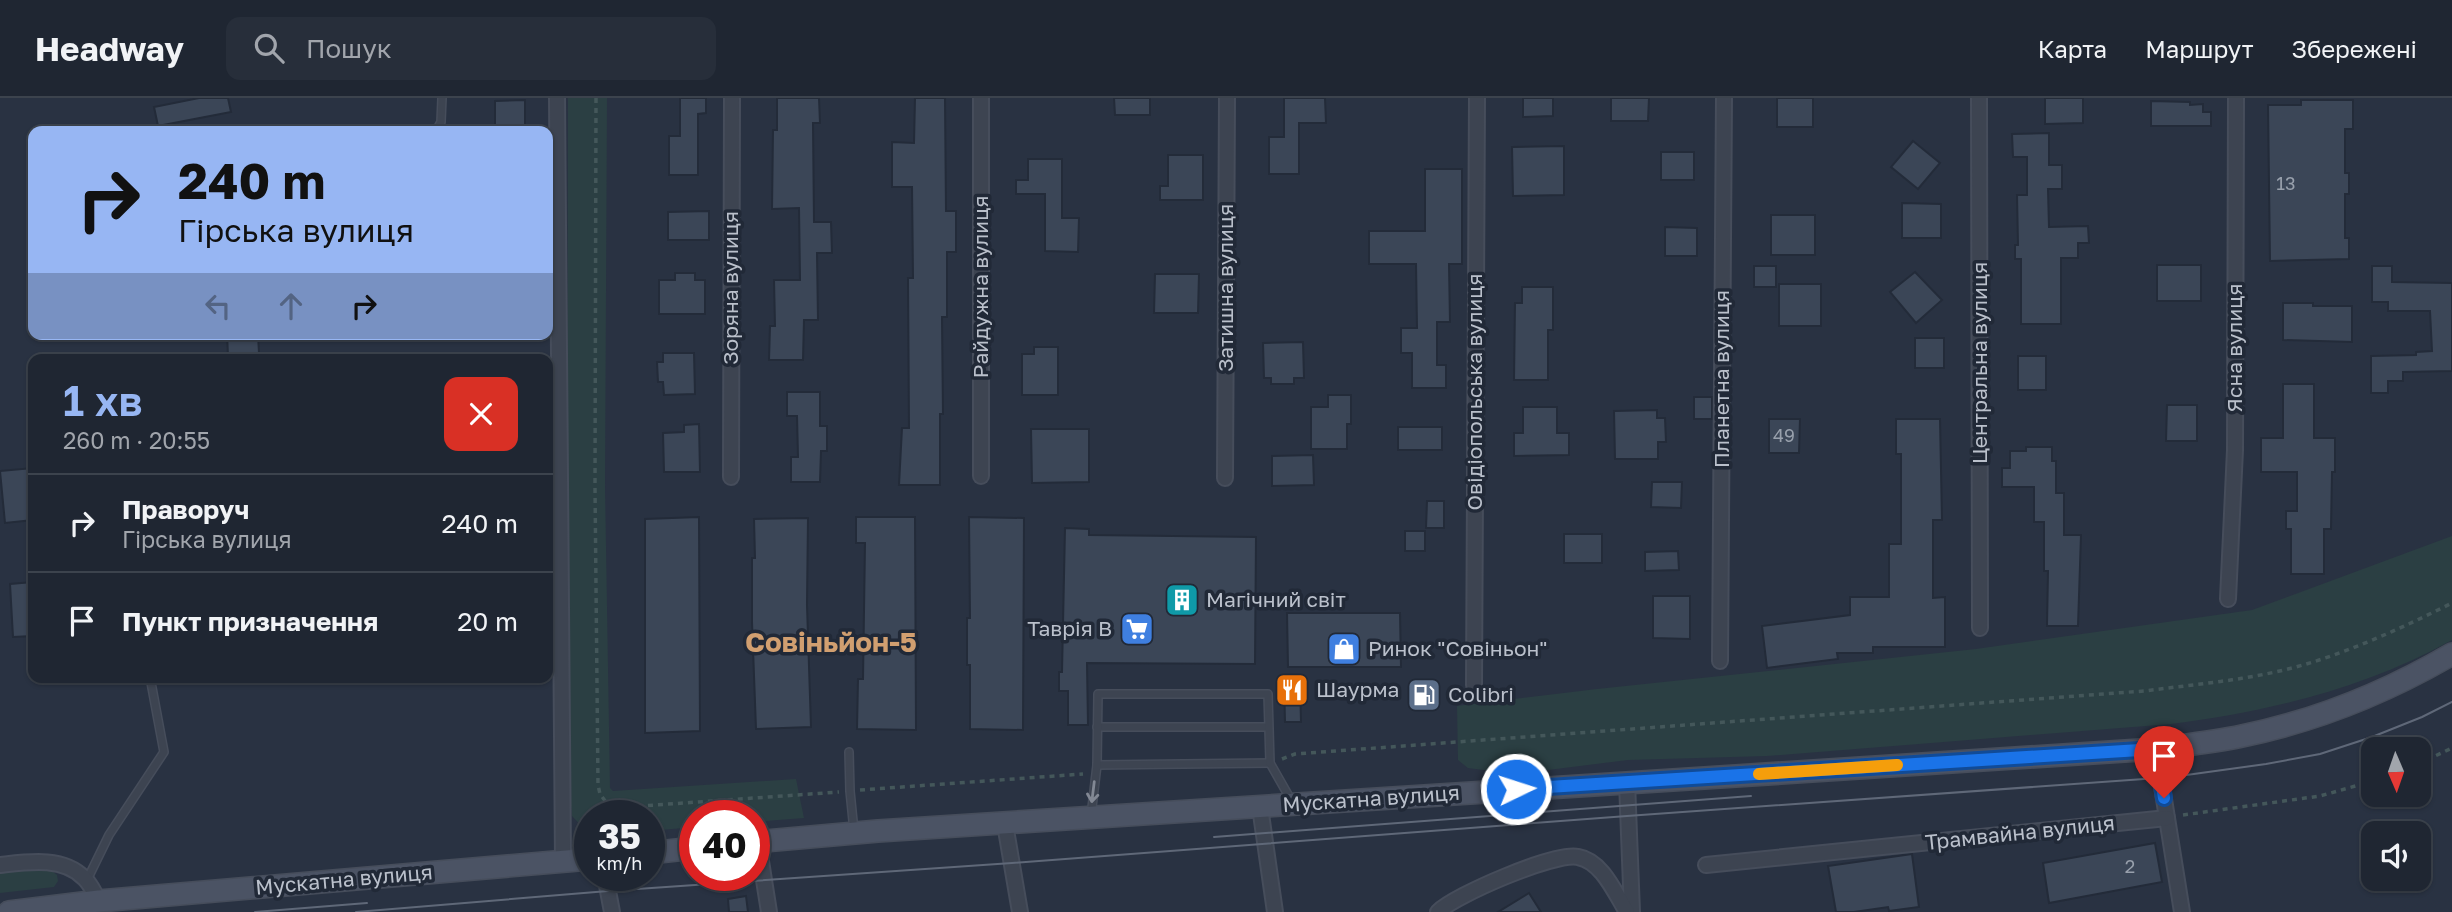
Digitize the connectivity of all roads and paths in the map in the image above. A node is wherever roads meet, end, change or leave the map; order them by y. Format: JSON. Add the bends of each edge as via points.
{"nodes":[{"id":1,"x":442,"y":98,"type":"edge"},
{"id":2,"x":557,"y":98,"type":"edge"},
{"id":3,"x":596,"y":98,"type":"edge"},
{"id":4,"x":732,"y":98,"type":"edge"},
{"id":5,"x":981,"y":98,"type":"edge"},
{"id":6,"x":1227,"y":98,"type":"edge"},
{"id":7,"x":1476,"y":98,"type":"edge"},
{"id":8,"x":1724,"y":98,"type":"edge"},
{"id":9,"x":1979,"y":98,"type":"edge"},
{"id":10,"x":2236,"y":98,"type":"edge"},
{"id":11,"x":438,"y":126,"type":"edge"},
{"id":12,"x":981,"y":476,"type":"dead end"},
{"id":13,"x":731,"y":477,"type":"dead end"},
{"id":14,"x":1225,"y":478,"type":"dead end"},
{"id":15,"x":2228,"y":599,"type":"dead end"},
{"id":16,"x":2452,"y":603,"type":"edge"},
{"id":17,"x":1980,"y":628,"type":"dead end"},
{"id":18,"x":2452,"y":654,"type":"edge"},
{"id":19,"x":1720,"y":661,"type":"dead end"},
{"id":20,"x":151,"y":683,"type":"edge"},
{"id":21,"x":1474,"y":685,"type":"dead end"},
{"id":22,"x":1097,"y":727,"type":"junction"},
{"id":23,"x":1268,"y":727,"type":"junction"},
{"id":24,"x":2452,"y":748,"type":"edge"},
{"id":25,"x":2156,"y":749,"type":"junction"},
{"id":26,"x":849,"y":752,"type":"dead end"},
{"id":27,"x":2431,"y":758,"type":"edge"},
{"id":28,"x":1270,"y":763,"type":"junction"},
{"id":29,"x":1096,"y":769,"type":"junction"},
{"id":30,"x":1627,"y":782,"type":"junction"},
{"id":31,"x":2361,"y":784,"type":"edge"},
{"id":32,"x":850,"y":791,"type":"junction"},
{"id":33,"x":1294,"y":803,"type":"junction"},
{"id":34,"x":1260,"y":807,"type":"junction"},
{"id":35,"x":1090,"y":818,"type":"junction"},
{"id":36,"x":2167,"y":818,"type":"junction"},
{"id":37,"x":1005,"y":824,"type":"junction"},
{"id":38,"x":854,"y":832,"type":"junction"},
{"id":39,"x":770,"y":841,"type":"edge"},
{"id":40,"x":574,"y":861,"type":"edge"},
{"id":41,"x":563,"y":862,"type":"junction"},
{"id":42,"x":0,"y":865,"type":"edge"},
{"id":43,"x":1706,"y":865,"type":"dead end"},
{"id":44,"x":87,"y":880,"type":"junction"},
{"id":45,"x":609,"y":891,"type":"edge"},
{"id":46,"x":765,"y":891,"type":"edge"},
{"id":47,"x":99,"y":901,"type":"junction"},
{"id":48,"x":9,"y":912,"type":"edge"},
{"id":49,"x":612,"y":912,"type":"edge"},
{"id":50,"x":769,"y":912,"type":"edge"},
{"id":51,"x":1020,"y":912,"type":"edge"},
{"id":52,"x":1275,"y":912,"type":"edge"},
{"id":53,"x":1438,"y":912,"type":"edge"},
{"id":54,"x":1629,"y":912,"type":"edge"},
{"id":55,"x":2182,"y":912,"type":"edge"}],
"edges":[{"from":1,"to":11,"type":"lane"},
{"from":2,"to":41,"type":"street"},
{"from":3,"to":32,"type":"path","via":[[600,794],[608,804],[627,807]]},
{"from":4,"to":13,"type":"street","name":"Зоряна вулиця"},
{"from":5,"to":12,"type":"street","name":"Райдужна вулиця"},
{"from":6,"to":14,"type":"street","name":"Затишна вулиця"},
{"from":7,"to":21,"type":"street","name":"Овідіопольська вулиця"},
{"from":8,"to":19,"type":"street","name":"Планетна вулиця"},
{"from":9,"to":17,"type":"street","name":"Центральна вулиця"},
{"from":10,"to":15,"type":"street","name":"Ясна вулиця","via":[[2235,450]]},
{"from":16,"to":28,"type":"path","via":[[2358,646],[2247,678],[2130,692],[1294,754]]},
{"from":18,"to":25,"type":"street","name":"Мускатна вулиця","via":[[2371,695],[2302,720],[2241,737]]},
{"from":20,"to":44,"type":"lane","via":[[164,752],[109,835]]},
{"from":22,"to":23,"type":"lane"},
{"from":22,"to":23,"type":"lane","via":[[1098,694],[1268,694]]},
{"from":22,"to":29,"type":"lane"},
{"from":23,"to":28,"type":"lane"},
{"from":24,"to":27,"type":"path"},
{"from":25,"to":30,"type":"street","name":"Мускатна вулиця"},
{"from":25,"to":36,"type":"street"},
{"from":26,"to":32,"type":"lane"},
{"from":28,"to":29,"type":"lane"},
{"from":28,"to":33,"type":"lane"},
{"from":29,"to":32,"type":"path"},
{"from":29,"to":35,"type":"lane","one_way":true},
{"from":30,"to":33,"type":"street","name":"Мускатна вулиця"},
{"from":30,"to":54,"type":"street"},
{"from":31,"to":36,"type":"path","via":[[2320,796]]},
{"from":32,"to":38,"type":"lane"},
{"from":33,"to":34,"type":"street","name":"Мускатна вулиця"},
{"from":34,"to":35,"type":"street","name":"Мускатна вулиця"},
{"from":34,"to":52,"type":"street"},
{"from":35,"to":37,"type":"street","name":"Мускатна вулиця"},
{"from":36,"to":43,"type":"street","name":"Трамвайна вулиця"},
{"from":36,"to":55,"type":"street"},
{"from":37,"to":38,"type":"street","name":"Мускатна вулиця"},
{"from":37,"to":51,"type":"street"},
{"from":38,"to":39,"type":"street","name":"Мускатна вулиця"},
{"from":40,"to":41,"type":"street","name":"Мускатна вулиця"},
{"from":41,"to":47,"type":"street","name":"Мускатна вулиця"},
{"from":42,"to":44,"type":"street","via":[[57,864]]},
{"from":44,"to":47,"type":"street"},
{"from":45,"to":49,"type":"street"},
{"from":46,"to":50,"type":"street"},
{"from":47,"to":48,"type":"street","name":"Мускатна вулиця"},
{"from":53,"to":54,"type":"street","via":[[1469,892],[1560,857],[1579,856],[1597,866]]}]}
